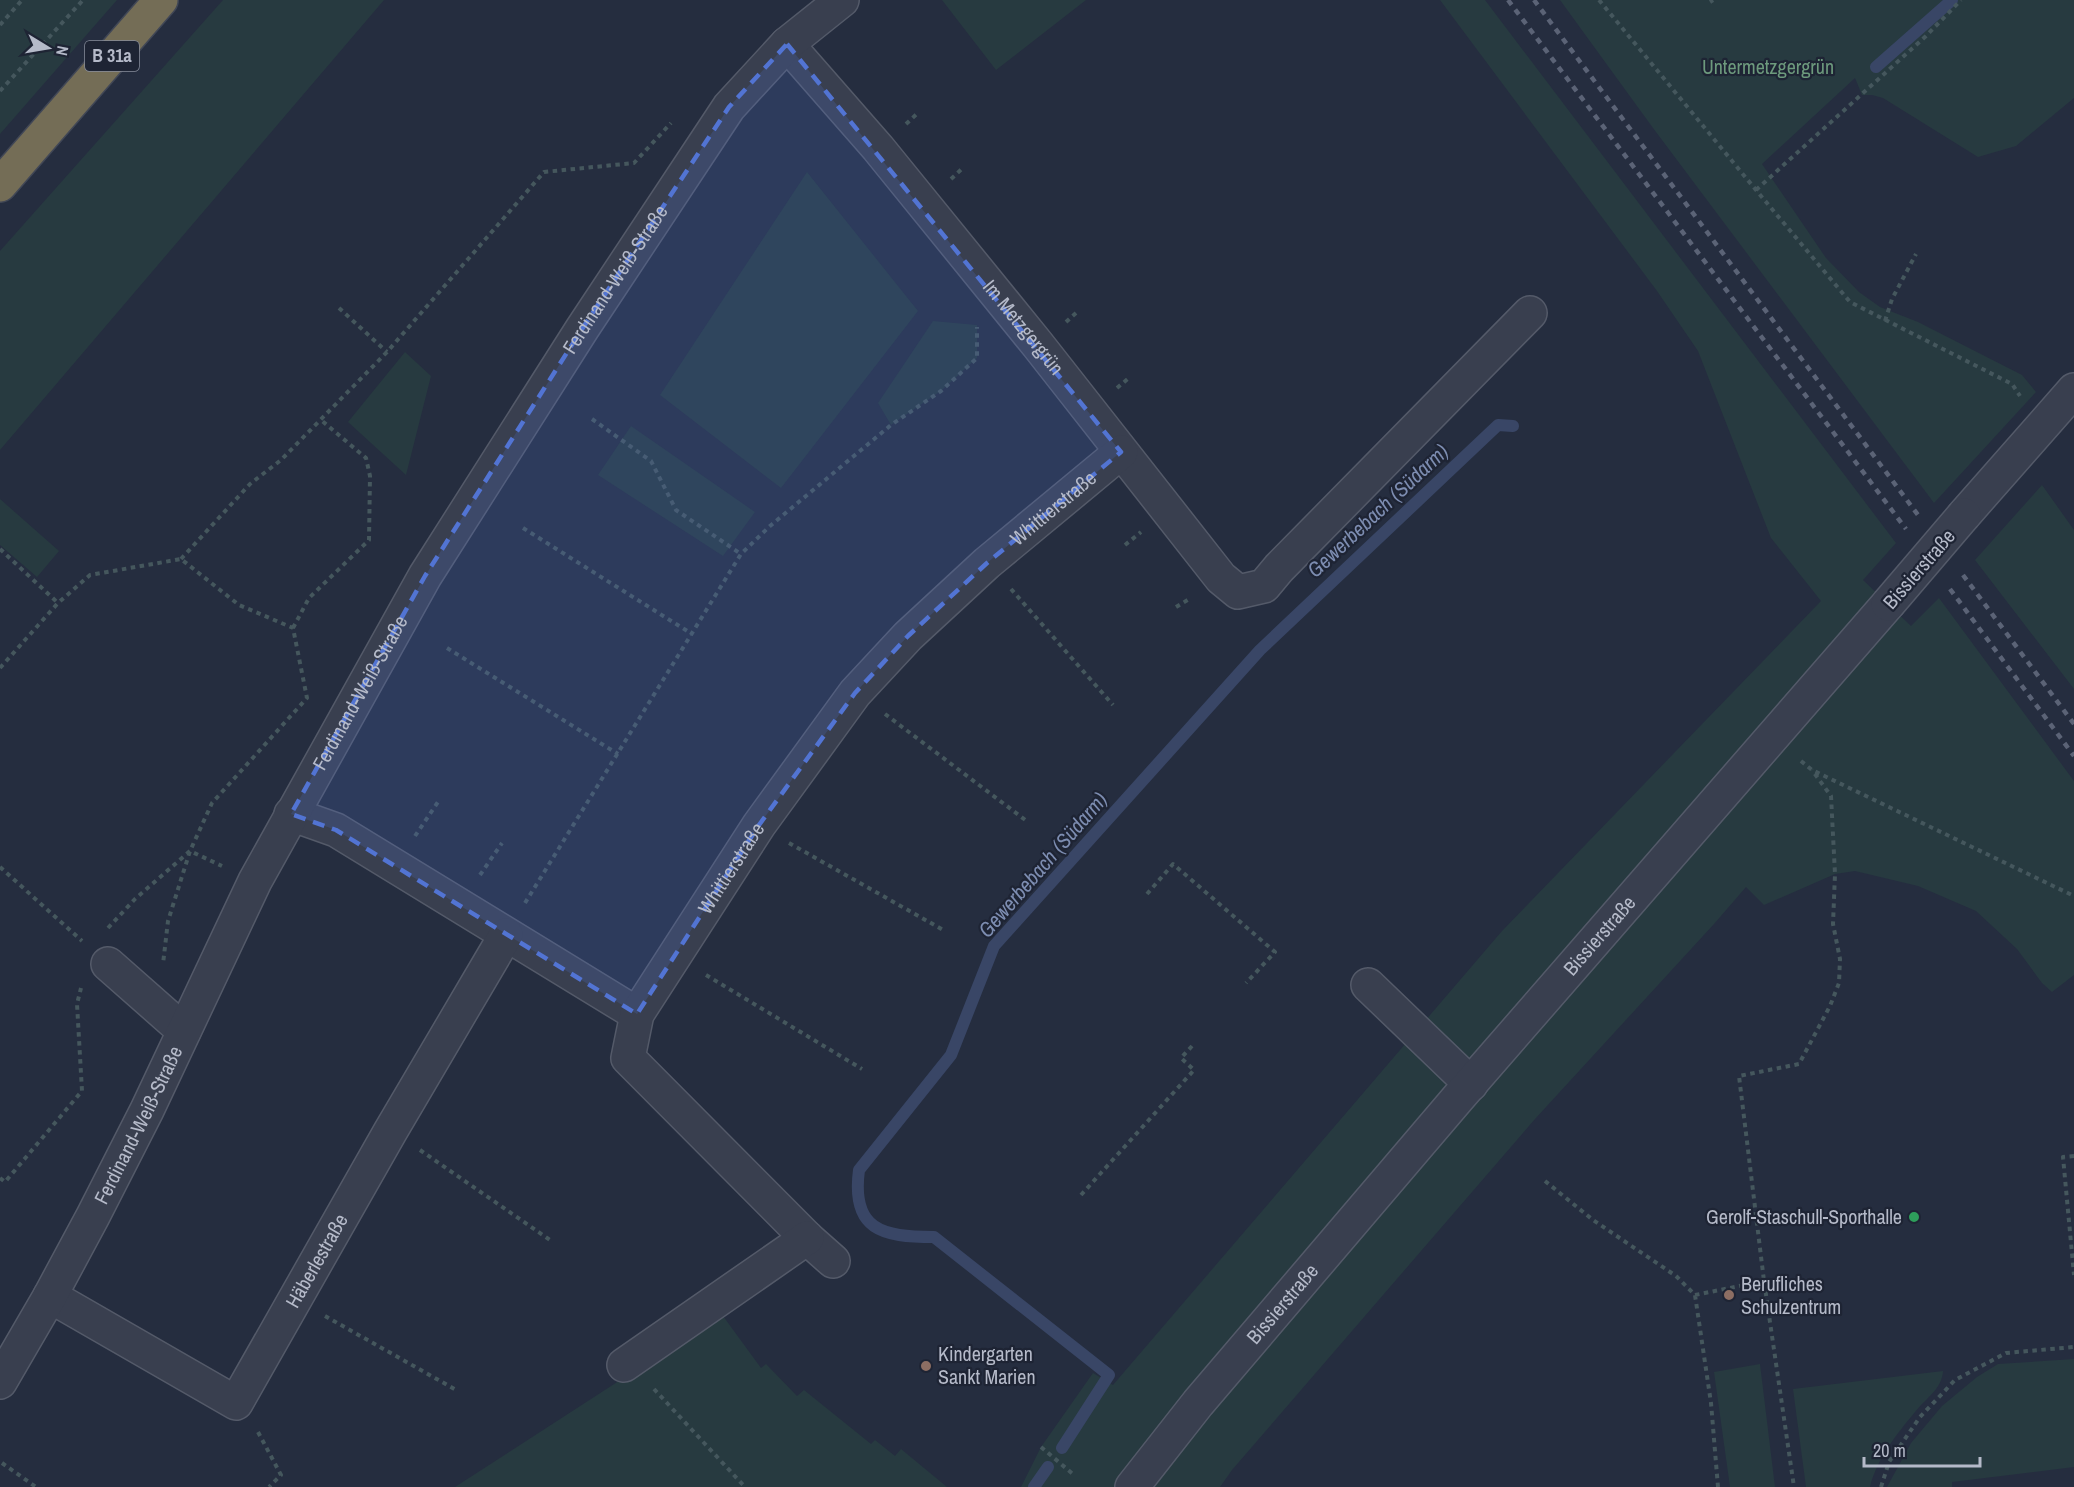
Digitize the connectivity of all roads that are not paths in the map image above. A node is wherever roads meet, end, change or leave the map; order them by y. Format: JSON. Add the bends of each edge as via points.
{"nodes":[{"id":1,"x":161,"y":0,"type":"edge"},
{"id":2,"x":842,"y":0,"type":"edge"},
{"id":3,"x":787,"y":44,"type":"junction"},
{"id":4,"x":0,"y":185,"type":"edge"},
{"id":5,"x":1530,"y":312,"type":"dead end"},
{"id":6,"x":2074,"y":390,"type":"edge"},
{"id":7,"x":1121,"y":452,"type":"junction"},
{"id":8,"x":291,"y":814,"type":"junction"},
{"id":9,"x":506,"y":935,"type":"junction"},
{"id":10,"x":94,"y":965,"type":"road end"},
{"id":11,"x":1368,"y":985,"type":"dead end"},
{"id":12,"x":638,"y":1014,"type":"junction"},
{"id":13,"x":184,"y":1031,"type":"junction"},
{"id":14,"x":1471,"y":1084,"type":"junction"},
{"id":15,"x":807,"y":1239,"type":"junction"},
{"id":16,"x":833,"y":1261,"type":"dead end"},
{"id":17,"x":50,"y":1296,"type":"junction"},
{"id":18,"x":624,"y":1365,"type":"dead end"},
{"id":19,"x":0,"y":1382,"type":"edge"},
{"id":20,"x":1132,"y":1487,"type":"edge"}],
"edges":[{"from":1,"to":4,"type":"highway","number":"B 31a"},
{"from":2,"to":3,"type":"street","name":"Ferdinand-Weiß-Straße"},
{"from":3,"to":7,"type":"street","name":"Im Metzgergrün","via":[[878,148]]},
{"from":3,"to":8,"type":"street","name":"Ferdinand-Weiß-Straße","via":[[729,107],[576,339],[425,576]]},
{"from":5,"to":7,"type":"street","name":"Im Metzgergrün","via":[[1264,586],[1238,592],[1221,578]]},
{"from":6,"to":14,"type":"street","name":"Bissierstraße","bridge":true},
{"from":7,"to":12,"type":"street","name":"Whittierstraße","via":[[987,563],[908,636],[855,693],[759,825]]},
{"from":8,"to":9,"type":"street","via":[[336,830]]},
{"from":8,"to":13,"type":"street","name":"Ferdinand-Weiß-Straße"},
{"from":9,"to":12,"type":"street"},
{"from":9,"to":17,"type":"street","name":"Häberlestraße","via":[[236,1403]]},
{"from":10,"to":13,"type":"street","via":[[158,1006]]},
{"from":11,"to":14,"type":"street"},
{"from":12,"to":15,"type":"street","name":"Whittierstraße","via":[[628,1058]]},
{"from":13,"to":17,"type":"street","name":"Ferdinand-Weiß-Straße"},
{"from":14,"to":20,"type":"street","name":"Bissierstraße","via":[[1198,1403]]},
{"from":15,"to":16,"type":"street"},
{"from":15,"to":18,"type":"street"},
{"from":17,"to":19,"type":"street","name":"Ferdinand-Weiß-Straße"}]}
